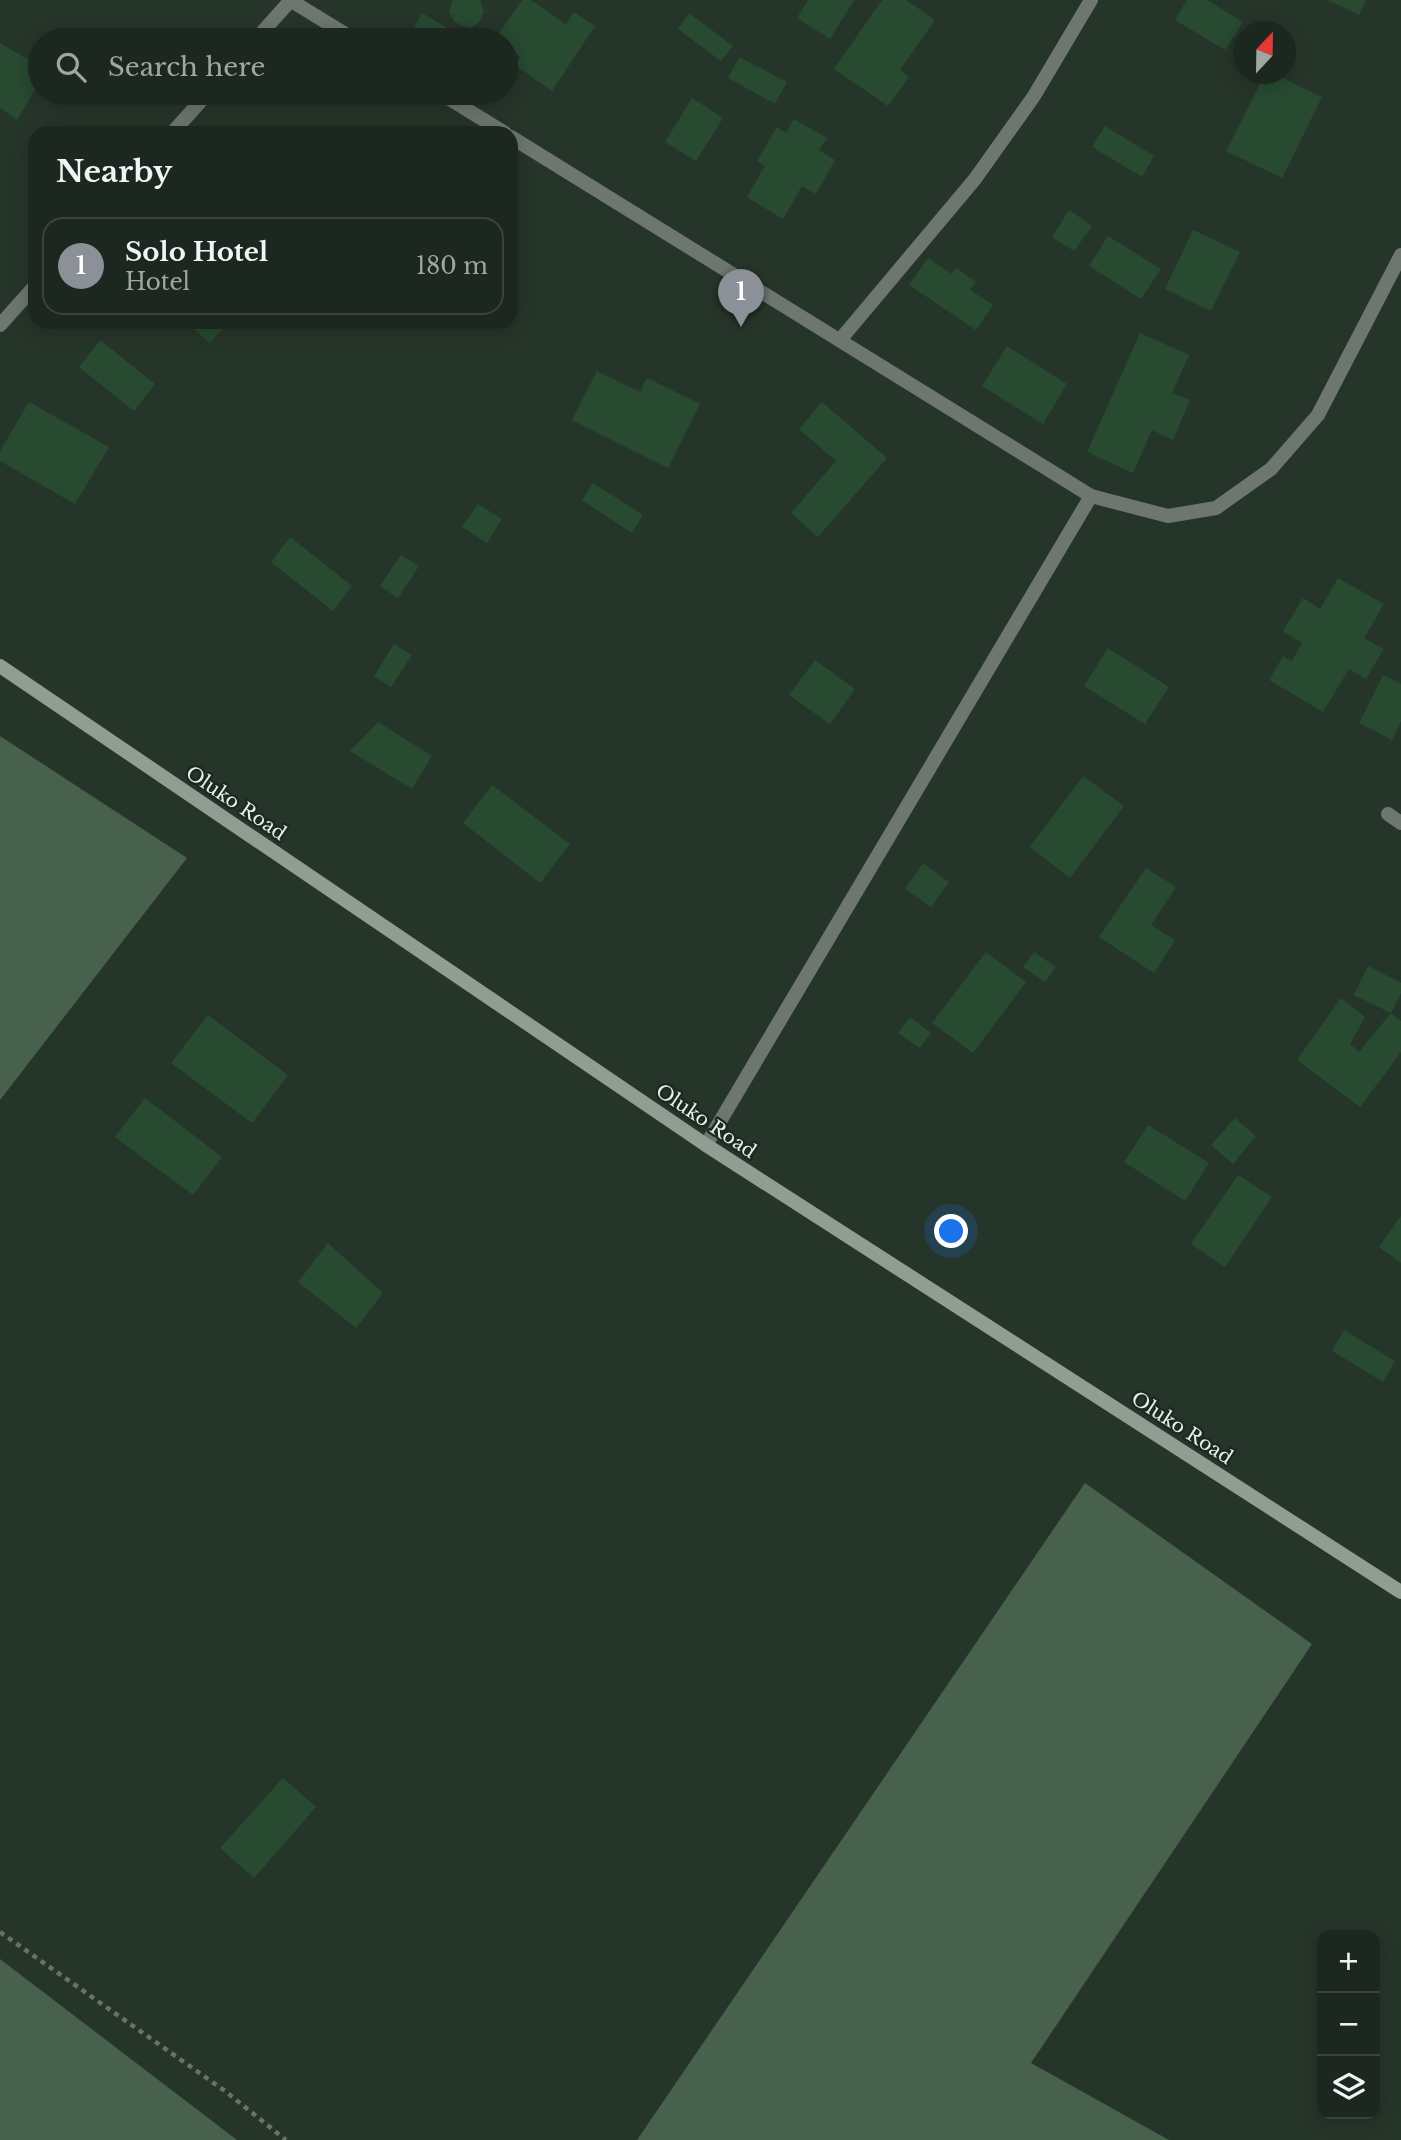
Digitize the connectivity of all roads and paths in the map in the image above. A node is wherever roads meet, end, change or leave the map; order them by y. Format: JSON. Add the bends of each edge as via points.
{"nodes":[{"id":1,"x":290,"y":0,"type":"edge"},
{"id":2,"x":1091,"y":0,"type":"edge"},
{"id":3,"x":266,"y":28,"type":"edge"},
{"id":4,"x":336,"y":28,"type":"edge"},
{"id":5,"x":197,"y":105,"type":"edge"},
{"id":6,"x":460,"y":105,"type":"edge"},
{"id":7,"x":178,"y":126,"type":"edge"},
{"id":8,"x":494,"y":126,"type":"edge"},
{"id":9,"x":518,"y":141,"type":"edge"},
{"id":10,"x":1401,"y":256,"type":"edge"},
{"id":11,"x":28,"y":294,"type":"edge"},
{"id":12,"x":0,"y":325,"type":"edge"},
{"id":13,"x":840,"y":340,"type":"junction"},
{"id":14,"x":1091,"y":496,"type":"junction"},
{"id":15,"x":0,"y":666,"type":"edge"},
{"id":16,"x":1388,"y":814,"type":"dead end"},
{"id":17,"x":1401,"y":823,"type":"edge"},
{"id":18,"x":706,"y":1145,"type":"junction"},
{"id":19,"x":1401,"y":1592,"type":"edge"},
{"id":20,"x":0,"y":1932,"type":"edge"},
{"id":21,"x":286,"y":2140,"type":"edge"}],
"edges":[{"from":1,"to":3,"type":"street"},
{"from":1,"to":4,"type":"street"},
{"from":2,"to":13,"type":"street","via":[[1034,96],[975,179]]},
{"from":5,"to":7,"type":"street"},
{"from":6,"to":8,"type":"street"},
{"from":9,"to":13,"type":"street"},
{"from":10,"to":14,"type":"street","via":[[1318,415],[1271,469],[1216,508],[1168,516]]},
{"from":11,"to":12,"type":"street"},
{"from":13,"to":14,"type":"street"},
{"from":14,"to":18,"type":"street"},
{"from":15,"to":18,"type":"main road","name":"Oluko Road"},
{"from":16,"to":17,"type":"street"},
{"from":18,"to":19,"type":"main road","name":"Oluko Road"},
{"from":20,"to":21,"type":"path","via":[[225,2091]]}]}
